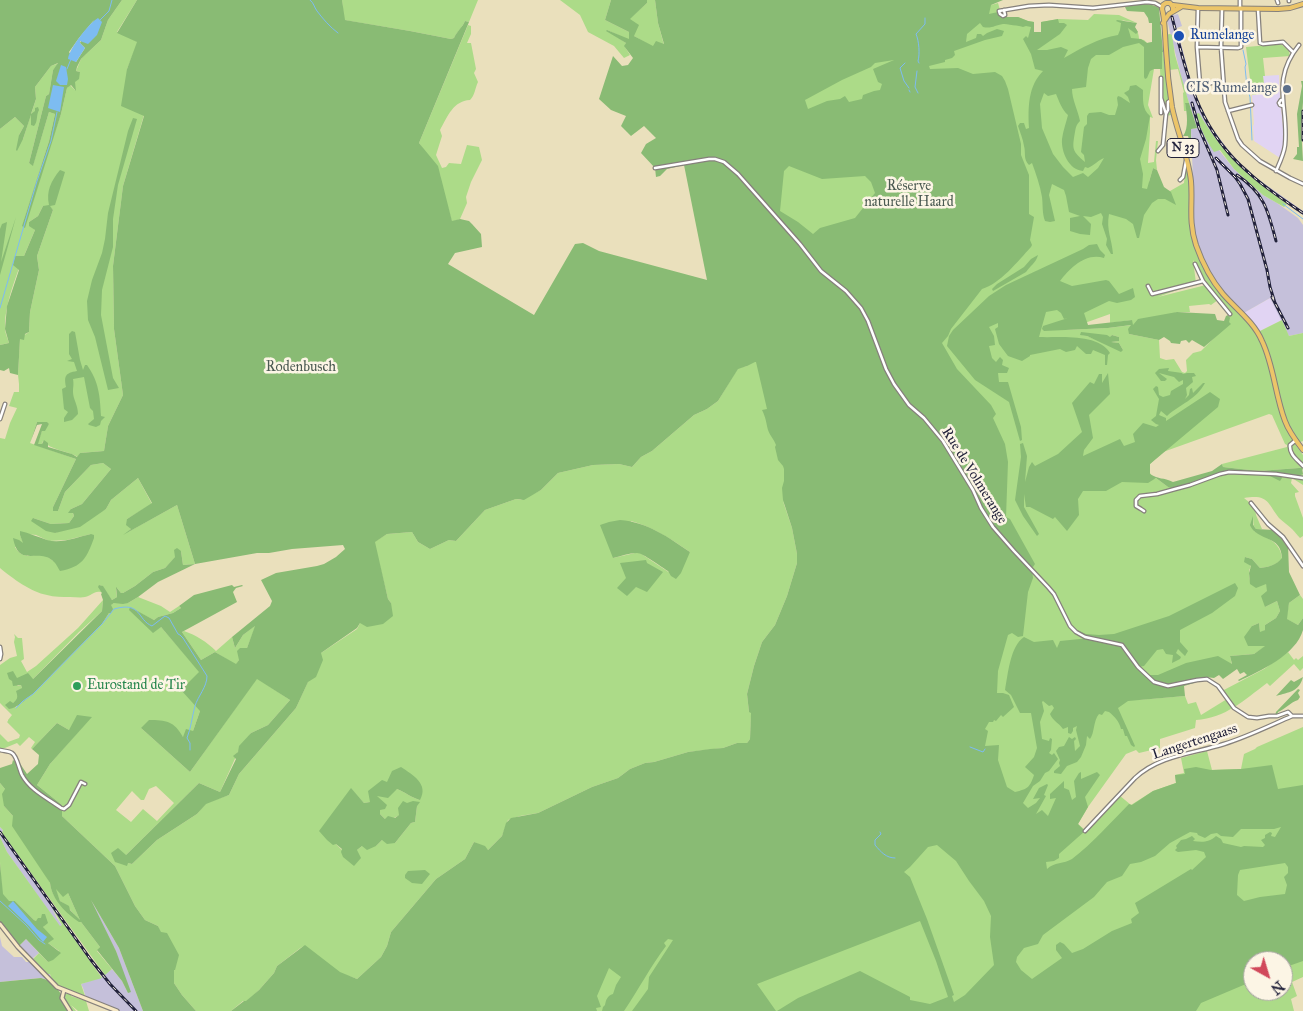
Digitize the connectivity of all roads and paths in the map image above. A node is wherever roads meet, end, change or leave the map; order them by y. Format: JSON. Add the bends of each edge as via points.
{"nodes":[{"id":1,"x":1240,"y":0,"type":"edge"},
{"id":2,"x":1155,"y":1,"type":"edge"},
{"id":3,"x":1169,"y":2,"type":"edge"},
{"id":4,"x":1303,"y":6,"type":"edge"},
{"id":5,"x":1181,"y":7,"type":"junction"},
{"id":6,"x":1198,"y":8,"type":"junction"},
{"id":7,"x":1222,"y":9,"type":"junction"},
{"id":8,"x":1240,"y":9,"type":"junction"},
{"id":9,"x":1258,"y":9,"type":"junction"},
{"id":10,"x":1004,"y":10,"type":"junction"},
{"id":11,"x":1162,"y":10,"type":"junction"},
{"id":12,"x":1171,"y":13,"type":"junction"},
{"id":13,"x":1163,"y":24,"type":"junction"},
{"id":14,"x":1299,"y":45,"type":"dead end"},
{"id":15,"x":1197,"y":48,"type":"junction"},
{"id":16,"x":1220,"y":48,"type":"junction"},
{"id":17,"x":1293,"y":52,"type":"junction"},
{"id":18,"x":1161,"y":78,"type":"dead end"},
{"id":19,"x":1223,"y":82,"type":"junction"},
{"id":20,"x":1161,"y":98,"type":"junction"},
{"id":21,"x":1171,"y":100,"type":"junction"},
{"id":22,"x":1252,"y":105,"type":"dead end"},
{"id":23,"x":1228,"y":111,"type":"junction"},
{"id":24,"x":1161,"y":113,"type":"dead end"},
{"id":25,"x":1166,"y":114,"type":"junction"},
{"id":26,"x":1158,"y":151,"type":"dead end"},
{"id":27,"x":1187,"y":160,"type":"junction"},
{"id":28,"x":656,"y":168,"type":"dead end"},
{"id":29,"x":1276,"y":170,"type":"junction"},
{"id":30,"x":1180,"y":180,"type":"dead end"},
{"id":31,"x":1303,"y":184,"type":"edge"},
{"id":32,"x":1195,"y":264,"type":"dead end"},
{"id":33,"x":1207,"y":270,"type":"junction"},
{"id":34,"x":1200,"y":274,"type":"junction"},
{"id":35,"x":1203,"y":280,"type":"junction"},
{"id":36,"x":1148,"y":286,"type":"dead end"},
{"id":37,"x":1230,"y":314,"type":"dead end"},
{"id":38,"x":5,"y":404,"type":"dead end"},
{"id":39,"x":0,"y":419,"type":"edge"},
{"id":40,"x":1296,"y":440,"type":"junction"},
{"id":41,"x":1303,"y":450,"type":"edge"},
{"id":42,"x":1303,"y":466,"type":"edge"},
{"id":43,"x":1303,"y":478,"type":"edge"},
{"id":44,"x":1251,"y":503,"type":"dead end"},
{"id":45,"x":1144,"y":510,"type":"dead end"},
{"id":46,"x":1303,"y":566,"type":"edge"},
{"id":47,"x":0,"y":647,"type":"edge"},
{"id":48,"x":0,"y":659,"type":"edge"},
{"id":49,"x":1292,"y":716,"type":"junction"},
{"id":50,"x":1303,"y":716,"type":"edge"},
{"id":51,"x":0,"y":750,"type":"edge"},
{"id":52,"x":85,"y":784,"type":"dead end"},
{"id":53,"x":1085,"y":831,"type":"dead end"},
{"id":54,"x":0,"y":924,"type":"edge"},
{"id":55,"x":64,"y":990,"type":"junction"},
{"id":56,"x":70,"y":1011,"type":"edge"},
{"id":57,"x":117,"y":1011,"type":"edge"}],
"edges":[{"from":1,"to":8,"type":"street"},
{"from":2,"to":10,"type":"street","via":[[1093,8],[1049,5]]},
{"from":2,"to":11,"type":"street"},
{"from":3,"to":5,"type":"main road"},
{"from":3,"to":11,"type":"main road"},
{"from":3,"to":12,"type":"main road"},
{"from":4,"to":9,"type":"main road"},
{"from":5,"to":6,"type":"main road"},
{"from":5,"to":12,"type":"main road"},
{"from":6,"to":7,"type":"main road"},
{"from":6,"to":15,"type":"street"},
{"from":7,"to":8,"type":"main road"},
{"from":7,"to":16,"type":"street"},
{"from":8,"to":9,"type":"main road"},
{"from":8,"to":16,"type":"street","via":[[1241,47]]},
{"from":9,"to":17,"type":"street","via":[[1259,42],[1283,42]]},
{"from":10,"to":10,"type":"street","via":[[1005,15],[1001,16],[999,11]]},
{"from":11,"to":12,"type":"main road"},
{"from":11,"to":13,"type":"main road","number":"N 33"},
{"from":12,"to":13,"type":"main road"},
{"from":13,"to":21,"type":"main road","number":"N 33"},
{"from":14,"to":17,"type":"street"},
{"from":15,"to":16,"type":"street"},
{"from":15,"to":19,"type":"street","via":[[1200,84]]},
{"from":16,"to":19,"type":"street"},
{"from":17,"to":29,"type":"street","via":[[1283,76],[1285,146]]},
{"from":18,"to":20,"type":"street"},
{"from":19,"to":23,"type":"street"},
{"from":20,"to":24,"type":"street"},
{"from":20,"to":25,"type":"street"},
{"from":21,"to":25,"type":"street"},
{"from":21,"to":27,"type":"main road","number":"N 33"},
{"from":22,"to":23,"type":"street"},
{"from":23,"to":29,"type":"street","via":[[1242,145]]},
{"from":25,"to":26,"type":"street","via":[[1163,145]]},
{"from":27,"to":30,"type":"street"},
{"from":27,"to":33,"type":"main road","number":"N 33","via":[[1191,181],[1191,228]]},
{"from":28,"to":49,"type":"street","name":"Rue de Volmerange","via":[[709,159],[724,162],[821,271],[846,291],[866,314],[894,384],[946,446],[992,527],[1054,594],[1072,630],[1085,637],[1122,645],[1138,667],[1160,685],[1207,679],[1218,686],[1234,708],[1248,717],[1277,716],[1288,712]]},
{"from":29,"to":31,"type":"street"},
{"from":32,"to":34,"type":"street"},
{"from":33,"to":34,"type":"street"},
{"from":33,"to":40,"type":"main road","number":"N 33","via":[[1262,340],[1282,412]]},
{"from":34,"to":35,"type":"street"},
{"from":35,"to":36,"type":"street","via":[[1152,294]]},
{"from":35,"to":37,"type":"street"},
{"from":38,"to":39,"type":"street"},
{"from":40,"to":41,"type":"main road","number":"N 33"},
{"from":40,"to":42,"type":"street","via":[[1290,449]]},
{"from":43,"to":45,"type":"street","via":[[1237,472],[1220,474],[1190,485],[1140,496],[1136,506]]},
{"from":44,"to":46,"type":"street","via":[[1283,537]]},
{"from":47,"to":48,"type":"street"},
{"from":49,"to":50,"type":"street","name":"Langertengaass"},
{"from":49,"to":53,"type":"street","name":"Langertengaass","via":[[1225,744],[1154,764],[1135,778]]},
{"from":51,"to":52,"type":"street","via":[[12,753],[32,788],[61,808],[70,805],[82,781]]},
{"from":54,"to":55,"type":"main road","via":[[49,980]]},
{"from":55,"to":56,"type":"main road","via":[[62,998]]},
{"from":55,"to":57,"type":"main road"}]}
